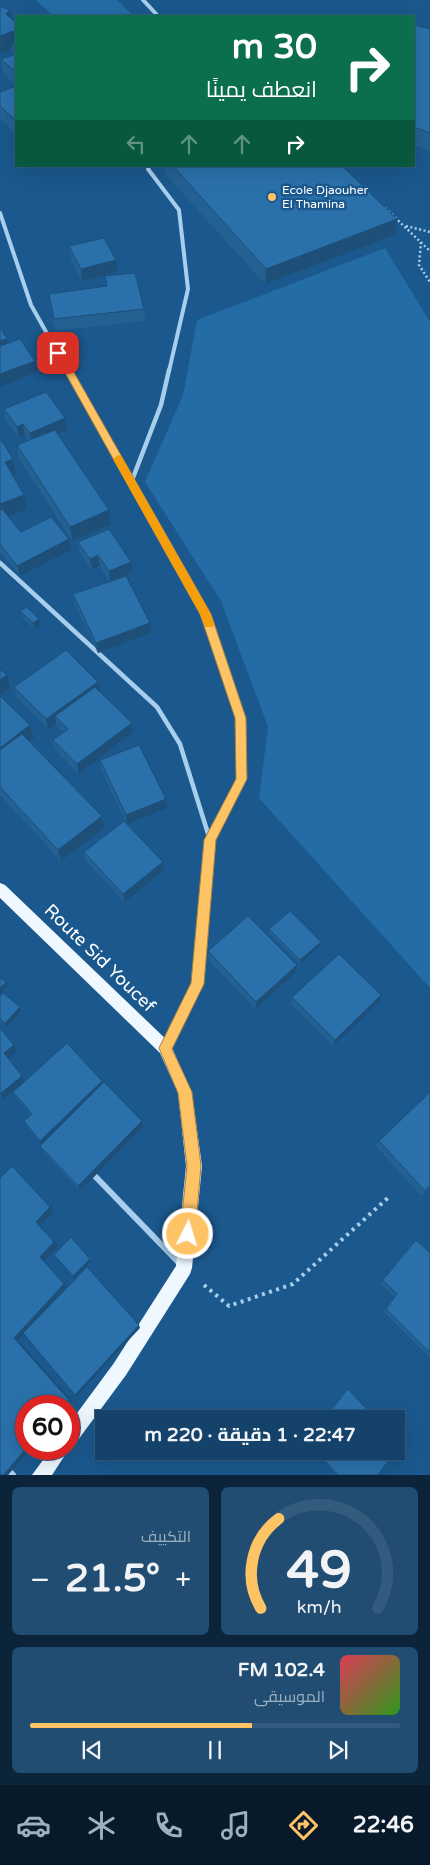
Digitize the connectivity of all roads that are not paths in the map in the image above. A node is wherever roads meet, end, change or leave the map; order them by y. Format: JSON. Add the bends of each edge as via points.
{"nodes":[{"id":1,"x":143,"y":0,"type":"edge"},
{"id":2,"x":157,"y":15,"type":"edge"},
{"id":3,"x":149,"y":167,"type":"edge"},
{"id":4,"x":0,"y":213,"type":"edge"},
{"id":5,"x":131,"y":483,"type":"junction"},
{"id":6,"x":0,"y":563,"type":"edge"},
{"id":7,"x":210,"y":840,"type":"junction"},
{"id":8,"x":0,"y":889,"type":"edge"},
{"id":9,"x":165,"y":1048,"type":"junction"},
{"id":10,"x":89,"y":1170,"type":"edge"},
{"id":11,"x":184,"y":1268,"type":"junction"},
{"id":12,"x":80,"y":1423,"type":"edge"},
{"id":13,"x":53,"y":1460,"type":"edge"},
{"id":14,"x":0,"y":1461,"type":"edge"},
{"id":15,"x":13,"y":1475,"type":"edge"},
{"id":16,"x":41,"y":1475,"type":"edge"}],
"edges":[{"from":1,"to":2,"type":"street"},
{"from":3,"to":5,"type":"street","via":[[179,210],[188,289],[162,405]]},
{"from":4,"to":5,"type":"street","via":[[31,305]]},
{"from":5,"to":7,"type":"street","via":[[206,614],[240,718],[242,779]]},
{"from":6,"to":7,"type":"street","via":[[157,707],[180,744]]},
{"from":7,"to":9,"type":"street","via":[[197,984]]},
{"from":8,"to":9,"type":"main road","name":"Route Sid Youcef"},
{"from":9,"to":11,"type":"main road","name":"Route Sid Youcef","via":[[185,1092],[194,1166]]},
{"from":10,"to":11,"type":"street"},
{"from":11,"to":12,"type":"main road","name":"Route Sid Youcef","via":[[120,1369]]},
{"from":13,"to":16,"type":"main road"},
{"from":14,"to":15,"type":"street"}]}
